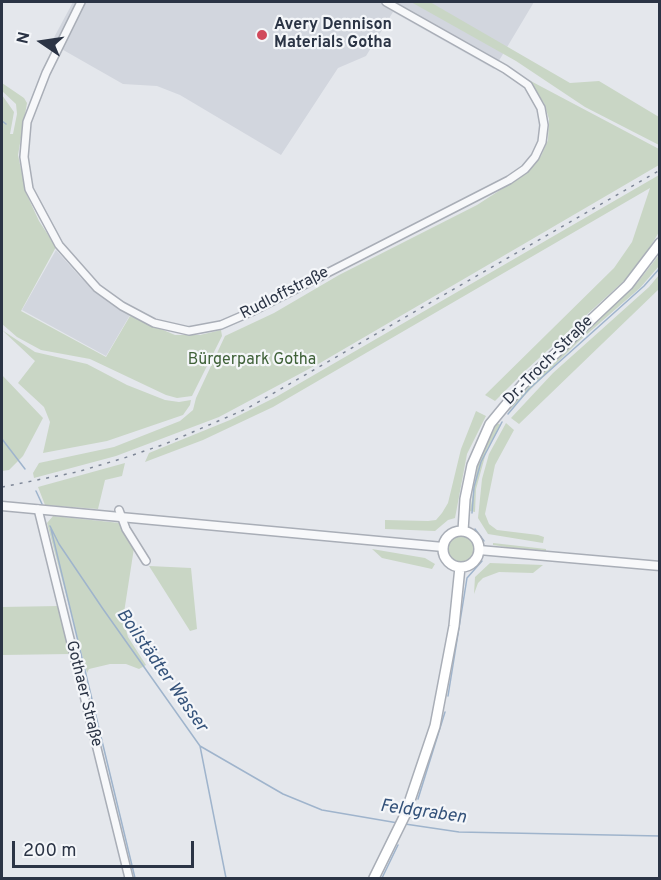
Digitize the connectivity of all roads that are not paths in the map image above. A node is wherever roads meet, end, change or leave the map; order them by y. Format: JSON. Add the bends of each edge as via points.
{"nodes":[{"id":1,"x":81,"y":2,"type":"edge"},
{"id":2,"x":387,"y":2,"type":"edge"},
{"id":3,"x":660,"y":243,"type":"edge"},
{"id":4,"x":2,"y":507,"type":"edge"},
{"id":5,"x":38,"y":509,"type":"junction"},
{"id":6,"x":120,"y":513,"type":"junction"},
{"id":7,"x":463,"y":531,"type":"junction"},
{"id":8,"x":443,"y":547,"type":"junction"},
{"id":9,"x":479,"y":550,"type":"junction"},
{"id":10,"x":146,"y":561,"type":"dead end"},
{"id":11,"x":660,"y":566,"type":"edge"},
{"id":12,"x":460,"y":567,"type":"junction"},
{"id":13,"x":129,"y":879,"type":"edge"},
{"id":14,"x":374,"y":879,"type":"edge"}],
"edges":[{"from":1,"to":2,"type":"street","name":"Rudloffstraße","via":[[46,73],[27,123],[24,157],[29,189],[59,245],[92,283],[144,318],[166,328],[189,331],[237,319],[509,180],[535,158],[544,125],[541,108],[528,85]]},
{"from":3,"to":7,"type":"main road","name":"Dr.-Troch-Straße","via":[[628,285],[523,384],[490,424],[472,465]]},
{"from":4,"to":5,"type":"street"},
{"from":5,"to":6,"type":"street"},
{"from":5,"to":13,"type":"street","name":"Gothaer Straße"},
{"from":6,"to":8,"type":"street"},
{"from":6,"to":10,"type":"street"},
{"from":7,"to":8,"type":"main road","via":[[450,535]]},
{"from":7,"to":9,"type":"main road","via":[[475,537]]},
{"from":8,"to":12,"type":"main road","via":[[447,561]]},
{"from":9,"to":11,"type":"street"},
{"from":9,"to":12,"type":"main road","via":[[473,562]]},
{"from":12,"to":14,"type":"main road","via":[[441,702],[405,816]]}]}
